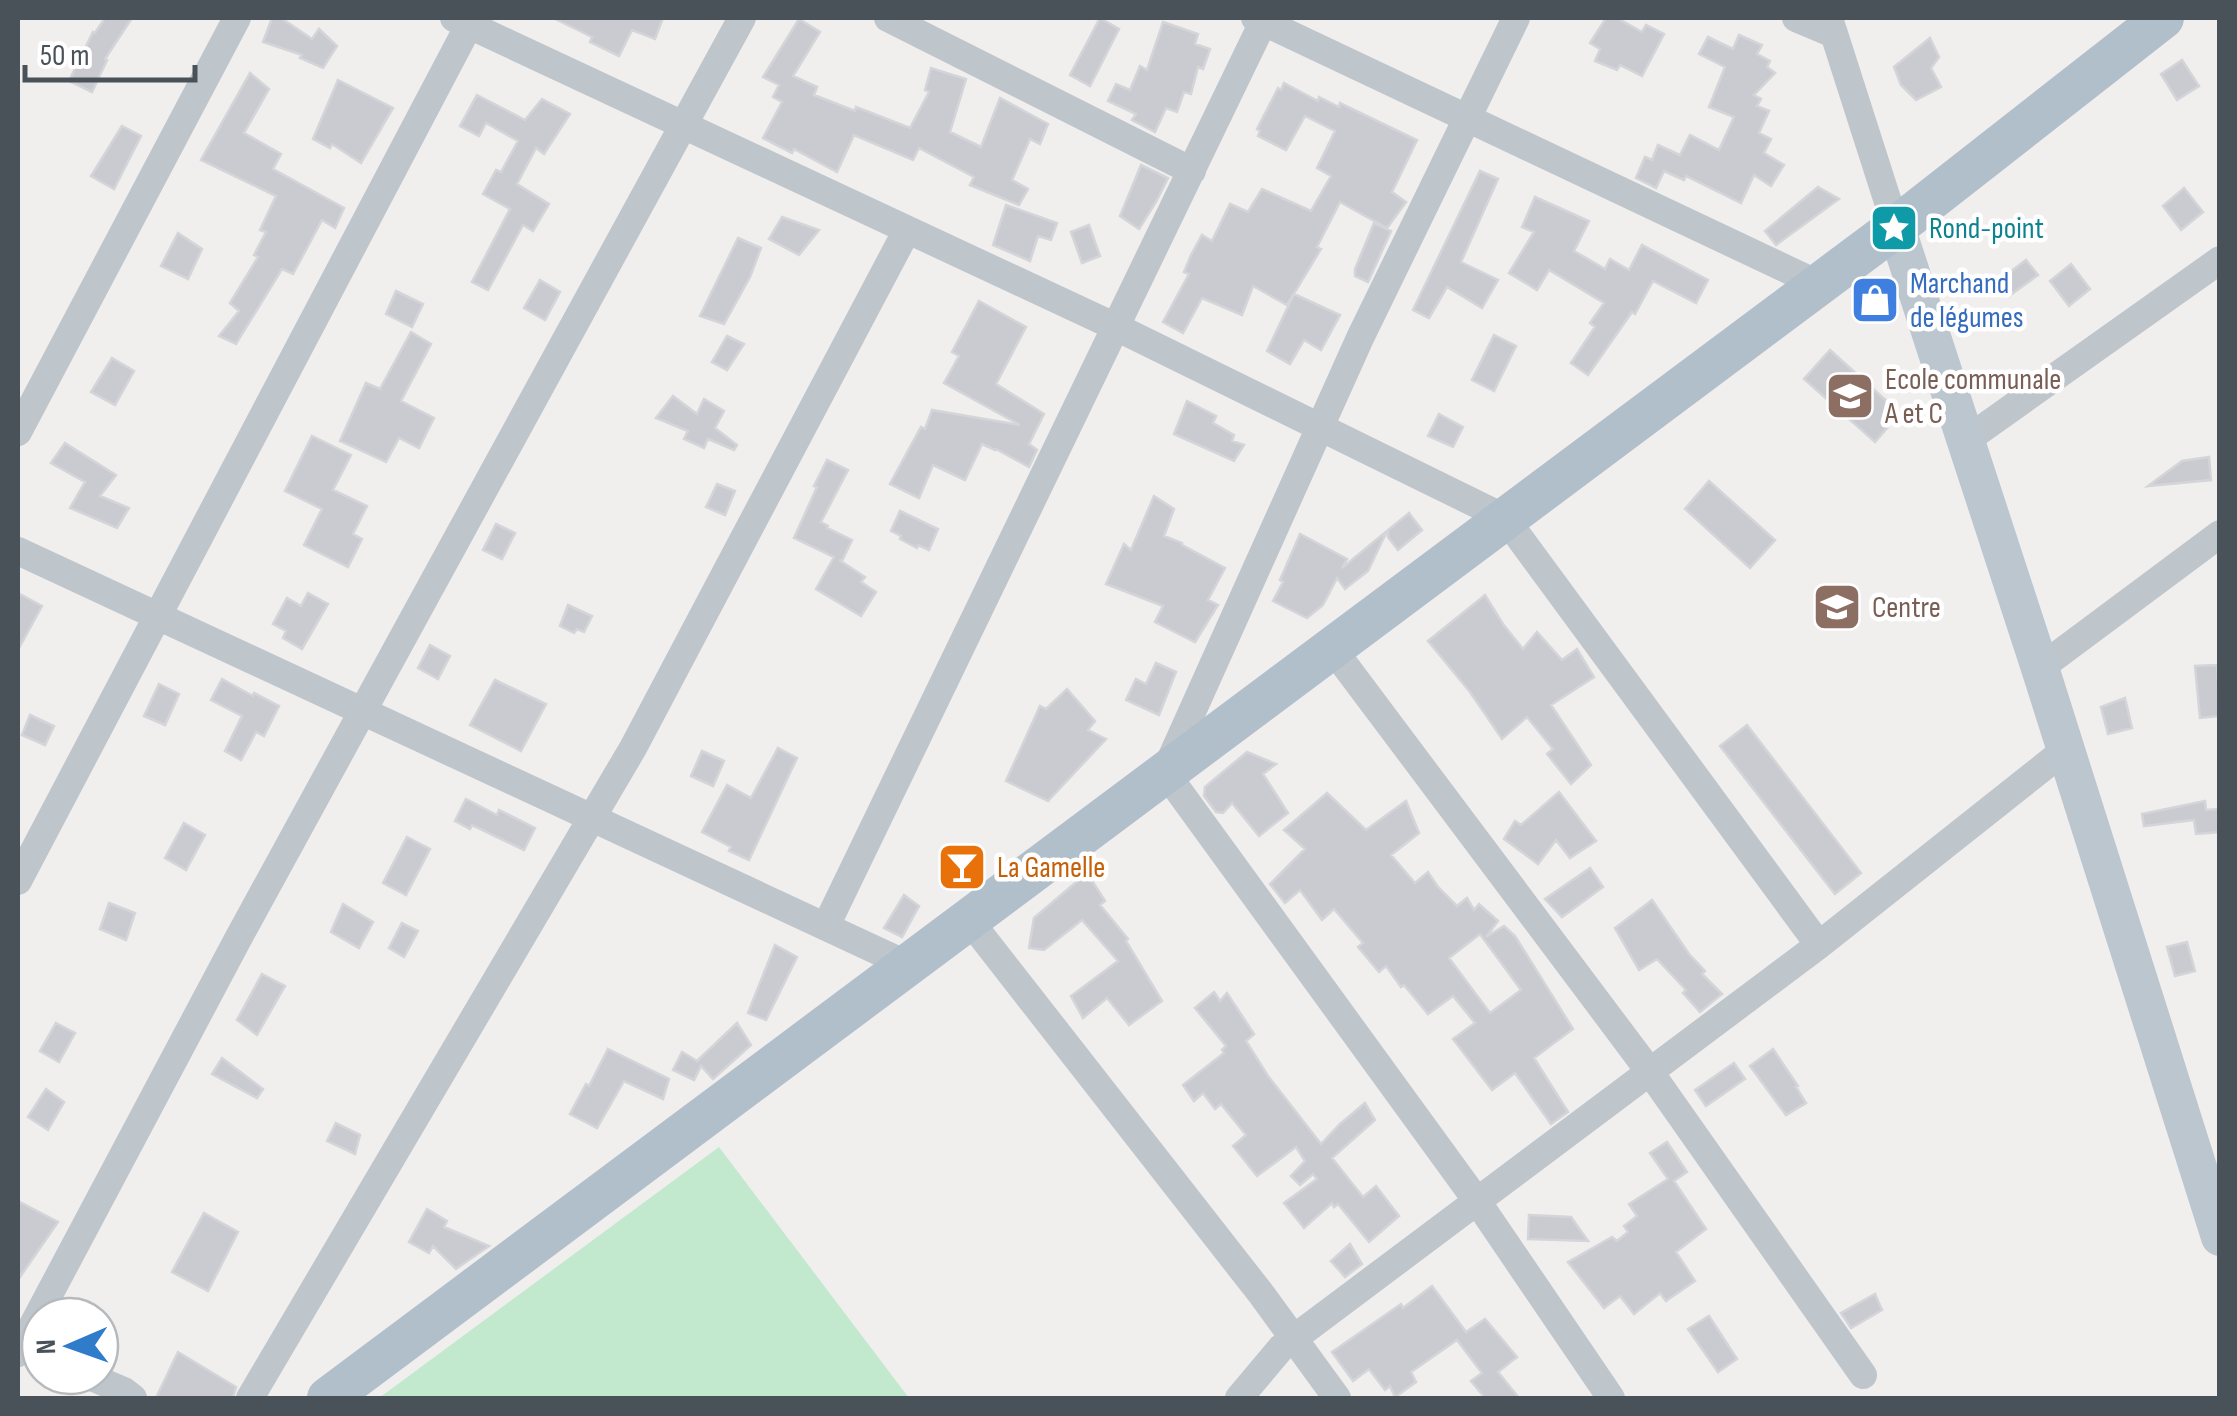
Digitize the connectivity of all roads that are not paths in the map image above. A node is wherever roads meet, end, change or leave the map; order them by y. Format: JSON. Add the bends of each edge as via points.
{"nodes":[{"id":1,"x":237,"y":18,"type":"edge"},
{"id":2,"x":742,"y":18,"type":"edge"},
{"id":3,"x":888,"y":18,"type":"edge"},
{"id":4,"x":1516,"y":18,"type":"edge"},
{"id":5,"x":1796,"y":18,"type":"edge"},
{"id":6,"x":2163,"y":18,"type":"edge"},
{"id":7,"x":1261,"y":19,"type":"edge"},
{"id":8,"x":462,"y":21,"type":"edge"},
{"id":9,"x":1832,"y":26,"type":"edge"},
{"id":10,"x":1467,"y":118,"type":"junction"},
{"id":11,"x":683,"y":125,"type":"junction"},
{"id":12,"x":1192,"y":171,"type":"junction"},
{"id":13,"x":1896,"y":227,"type":"junction"},
{"id":14,"x":907,"y":230,"type":"junction"},
{"id":15,"x":2220,"y":260,"type":"edge"},
{"id":16,"x":1818,"y":284,"type":"junction"},
{"id":17,"x":1116,"y":328,"type":"junction"},
{"id":18,"x":1320,"y":428,"type":"junction"},
{"id":19,"x":18,"y":432,"type":"edge"},
{"id":20,"x":1966,"y":440,"type":"junction"},
{"id":21,"x":1505,"y":518,"type":"junction"},
{"id":22,"x":2220,"y":534,"type":"edge"},
{"id":23,"x":18,"y":551,"type":"edge"},
{"id":24,"x":157,"y":616,"type":"junction"},
{"id":25,"x":1332,"y":648,"type":"junction"},
{"id":26,"x":2040,"y":668,"type":"junction"},
{"id":27,"x":362,"y":711,"type":"junction"},
{"id":28,"x":2065,"y":750,"type":"junction"},
{"id":29,"x":1165,"y":772,"type":"junction"},
{"id":30,"x":593,"y":818,"type":"junction"},
{"id":31,"x":18,"y":881,"type":"edge"},
{"id":32,"x":968,"y":920,"type":"junction"},
{"id":33,"x":826,"y":926,"type":"junction"},
{"id":34,"x":1819,"y":946,"type":"junction"},
{"id":35,"x":908,"y":965,"type":"junction"},
{"id":36,"x":1650,"y":1072,"type":"junction"},
{"id":37,"x":1477,"y":1201,"type":"junction"},
{"id":38,"x":2220,"y":1237,"type":"edge"},
{"id":39,"x":52,"y":1296,"type":"edge"},
{"id":40,"x":1294,"y":1338,"type":"junction"},
{"id":41,"x":1862,"y":1375,"type":"dead end"},
{"id":42,"x":250,"y":1398,"type":"edge"},
{"id":43,"x":328,"y":1398,"type":"edge"},
{"id":44,"x":1239,"y":1398,"type":"edge"},
{"id":45,"x":1338,"y":1398,"type":"edge"},
{"id":46,"x":1611,"y":1398,"type":"edge"}],
"edges":[{"from":1,"to":19,"type":"street"},
{"from":2,"to":11,"type":"street"},
{"from":3,"to":12,"type":"street"},
{"from":4,"to":10,"type":"street"},
{"from":5,"to":9,"type":"street"},
{"from":6,"to":13,"type":"main road"},
{"from":7,"to":10,"type":"street"},
{"from":7,"to":12,"type":"street"},
{"from":8,"to":11,"type":"street"},
{"from":8,"to":24,"type":"street"},
{"from":9,"to":13,"type":"street"},
{"from":10,"to":16,"type":"street"},
{"from":10,"to":18,"type":"street"},
{"from":11,"to":14,"type":"street"},
{"from":11,"to":27,"type":"street"},
{"from":12,"to":17,"type":"street"},
{"from":13,"to":16,"type":"main road"},
{"from":13,"to":20,"type":"main road"},
{"from":14,"to":17,"type":"street"},
{"from":14,"to":30,"type":"street"},
{"from":15,"to":20,"type":"street"},
{"from":16,"to":21,"type":"main road"},
{"from":17,"to":18,"type":"street"},
{"from":17,"to":33,"type":"street"},
{"from":18,"to":21,"type":"street"},
{"from":18,"to":29,"type":"street"},
{"from":20,"to":26,"type":"main road"},
{"from":21,"to":25,"type":"main road"},
{"from":21,"to":34,"type":"street"},
{"from":22,"to":26,"type":"street"},
{"from":23,"to":24,"type":"street"},
{"from":24,"to":27,"type":"street"},
{"from":24,"to":31,"type":"street"},
{"from":25,"to":29,"type":"main road"},
{"from":25,"to":36,"type":"street"},
{"from":26,"to":28,"type":"main road"},
{"from":27,"to":30,"type":"street"},
{"from":27,"to":39,"type":"street"},
{"from":28,"to":34,"type":"street"},
{"from":28,"to":38,"type":"main road"},
{"from":29,"to":32,"type":"main road"},
{"from":29,"to":37,"type":"street"},
{"from":30,"to":33,"type":"street"},
{"from":30,"to":42,"type":"street"},
{"from":32,"to":35,"type":"main road"},
{"from":32,"to":40,"type":"street"},
{"from":33,"to":35,"type":"street"},
{"from":34,"to":36,"type":"street"},
{"from":35,"to":43,"type":"main road"},
{"from":36,"to":37,"type":"street"},
{"from":36,"to":41,"type":"street"},
{"from":37,"to":40,"type":"street"},
{"from":37,"to":46,"type":"street"},
{"from":40,"to":44,"type":"street"},
{"from":40,"to":45,"type":"street"}]}
